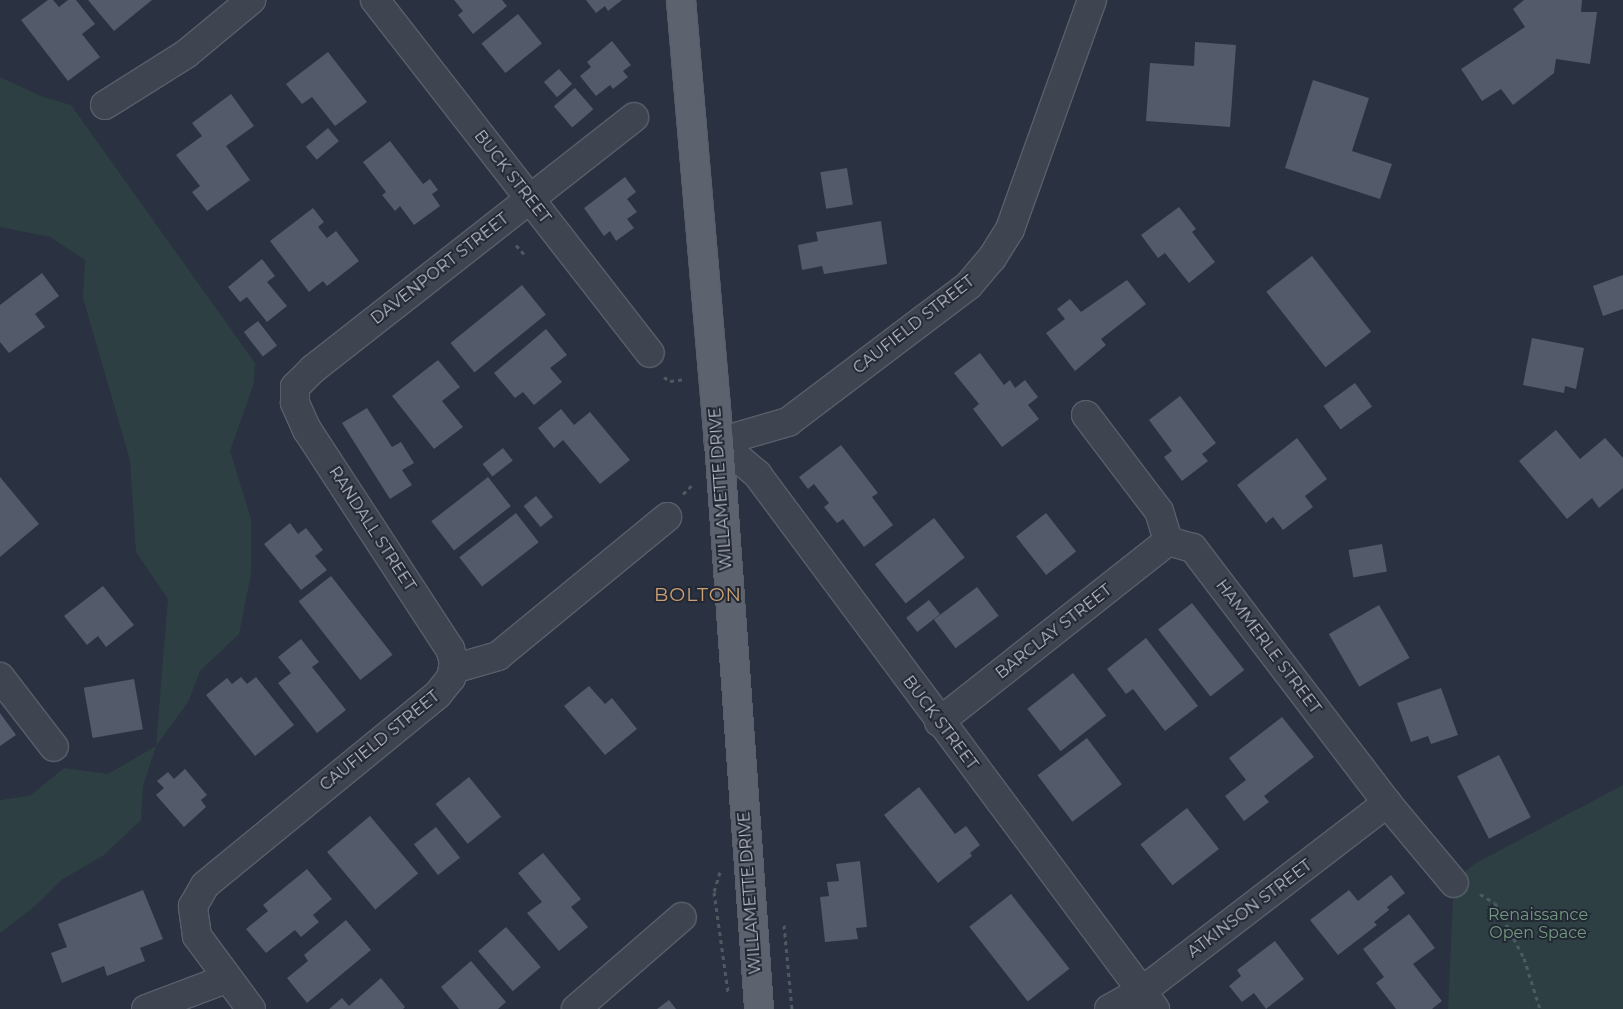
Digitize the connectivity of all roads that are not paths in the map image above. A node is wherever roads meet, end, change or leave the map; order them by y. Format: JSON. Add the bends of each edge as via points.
{"nodes":[{"id":1,"x":251,"y":0,"type":"edge"},
{"id":2,"x":375,"y":0,"type":"edge"},
{"id":3,"x":681,"y":0,"type":"edge"},
{"id":4,"x":1092,"y":0,"type":"edge"},
{"id":5,"x":105,"y":105,"type":"dead end"},
{"id":6,"x":634,"y":117,"type":"dead end"},
{"id":7,"x":529,"y":200,"type":"junction"},
{"id":8,"x":650,"y":353,"type":"dead end"},
{"id":9,"x":296,"y":387,"type":"joint"},
{"id":10,"x":1086,"y":415,"type":"dead end"},
{"id":11,"x":719,"y":442,"type":"junction"},
{"id":12,"x":667,"y":517,"type":"dead end"},
{"id":13,"x":1168,"y":541,"type":"junction"},
{"id":14,"x":453,"y":669,"type":"junction"},
{"id":15,"x":0,"y":677,"type":"edge"},
{"id":16,"x":939,"y":722,"type":"junction"},
{"id":17,"x":54,"y":746,"type":"dead end"},
{"id":18,"x":1387,"y":803,"type":"junction"},
{"id":19,"x":1454,"y":884,"type":"dead end"},
{"id":20,"x":682,"y":917,"type":"dead end"},
{"id":21,"x":226,"y":979,"type":"junction"},
{"id":22,"x":1148,"y":1000,"type":"edge"},
{"id":23,"x":146,"y":1009,"type":"edge"},
{"id":24,"x":251,"y":1009,"type":"edge"},
{"id":25,"x":576,"y":1009,"type":"edge"},
{"id":26,"x":759,"y":1009,"type":"edge"},
{"id":27,"x":1109,"y":1009,"type":"edge"}],
"edges":[{"from":1,"to":5,"type":"street","via":[[186,54]]},
{"from":2,"to":7,"type":"street","name":"BUCK STREET"},
{"from":3,"to":11,"type":"main road","name":"WILLAMETTE DRIVE"},
{"from":4,"to":11,"type":"street","name":"CAUFIELD STREET","via":[[1010,228],[975,279],[788,422]]},
{"from":6,"to":7,"type":"street","name":"DAVENPORT STREET"},
{"from":7,"to":8,"type":"street","name":"BUCK STREET"},
{"from":7,"to":9,"type":"street","name":"DAVENPORT STREET","via":[[313,369]]},
{"from":9,"to":14,"type":"street","name":"RANDALL STREET","via":[[295,403],[307,430],[450,649]]},
{"from":10,"to":13,"type":"street","via":[[1159,511]]},
{"from":11,"to":16,"type":"street","name":"BUCK STREET","via":[[757,474]]},
{"from":11,"to":26,"type":"main road","name":"WILLAMETTE DRIVE"},
{"from":12,"to":14,"type":"street","via":[[498,656]]},
{"from":13,"to":16,"type":"street","name":"BARCLAY STREET"},
{"from":13,"to":18,"type":"street","name":"HAMMERLE STREET","via":[[1193,548]]},
{"from":14,"to":21,"type":"street","name":"CAUFIELD STREET","via":[[447,686],[438,694],[226,864],[205,885],[193,906],[197,936]]},
{"from":15,"to":17,"type":"street"},
{"from":16,"to":22,"type":"street","name":"BUCK STREET"},
{"from":18,"to":19,"type":"street","name":"HAMMERLE STREET"},
{"from":18,"to":22,"type":"street","name":"ATKINSON STREET"},
{"from":20,"to":25,"type":"street"},
{"from":21,"to":23,"type":"street"},
{"from":21,"to":24,"type":"street"},
{"from":22,"to":27,"type":"street","name":"ATKINSON STREET"}]}
